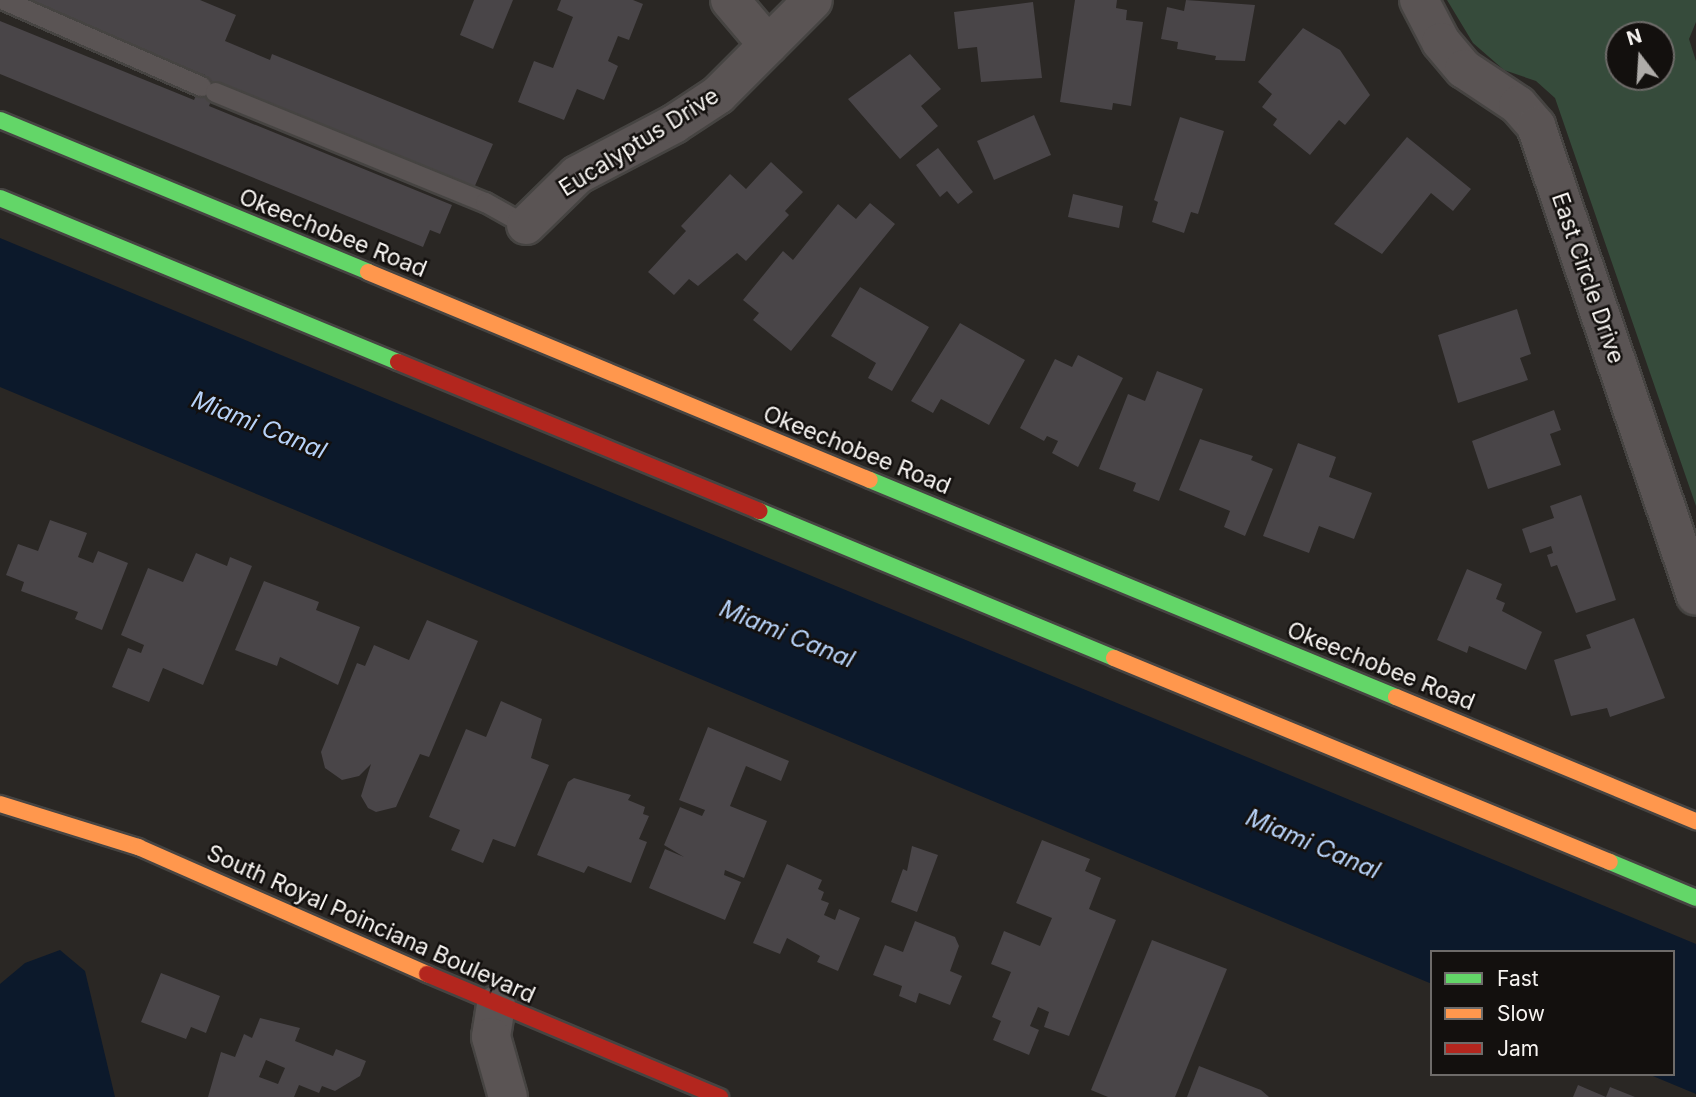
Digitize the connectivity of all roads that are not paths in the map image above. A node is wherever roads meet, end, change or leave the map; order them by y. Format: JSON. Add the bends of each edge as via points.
{"nodes":[{"id":1,"x":4,"y":0,"type":"edge"},
{"id":2,"x":730,"y":0,"type":"edge"},
{"id":3,"x":813,"y":0,"type":"edge"},
{"id":4,"x":1419,"y":0,"type":"edge"},
{"id":5,"x":768,"y":45,"type":"junction"},
{"id":6,"x":0,"y":120,"type":"edge"},
{"id":7,"x":0,"y":198,"type":"edge"},
{"id":8,"x":526,"y":225,"type":"joint"},
{"id":9,"x":1696,"y":596,"type":"edge"},
{"id":10,"x":0,"y":804,"type":"edge"},
{"id":11,"x":1696,"y":821,"type":"edge"},
{"id":12,"x":1696,"y":878,"type":"edge"},
{"id":13,"x":1649,"y":879,"type":"junction"},
{"id":14,"x":1696,"y":898,"type":"edge"},
{"id":15,"x":496,"y":1005,"type":"junction"},
{"id":16,"x":508,"y":1097,"type":"edge"},
{"id":17,"x":720,"y":1097,"type":"edge"}],
"edges":[{"from":1,"to":8,"type":"lane","via":[[485,202]]},
{"from":2,"to":5,"type":"street"},
{"from":3,"to":5,"type":"street","name":"Eucalyptus Drive"},
{"from":4,"to":9,"type":"street","name":"East Circle Drive","via":[[1457,62],[1518,105],[1536,126]]},
{"from":5,"to":8,"type":"street","name":"Eucalyptus Drive","via":[[710,100],[577,175]]},
{"from":6,"to":11,"type":"main road","name":"Okeechobee Road"},
{"from":7,"to":13,"type":"main road"},
{"from":10,"to":15,"type":"main road","name":"South Royal Poinciana Boulevard","via":[[138,847]]},
{"from":12,"to":13,"type":"main road"},
{"from":13,"to":14,"type":"main road"},
{"from":15,"to":16,"type":"street","via":[[491,1037]]},
{"from":15,"to":17,"type":"main road","name":"South Royal Poinciana Boulevard"}]}
